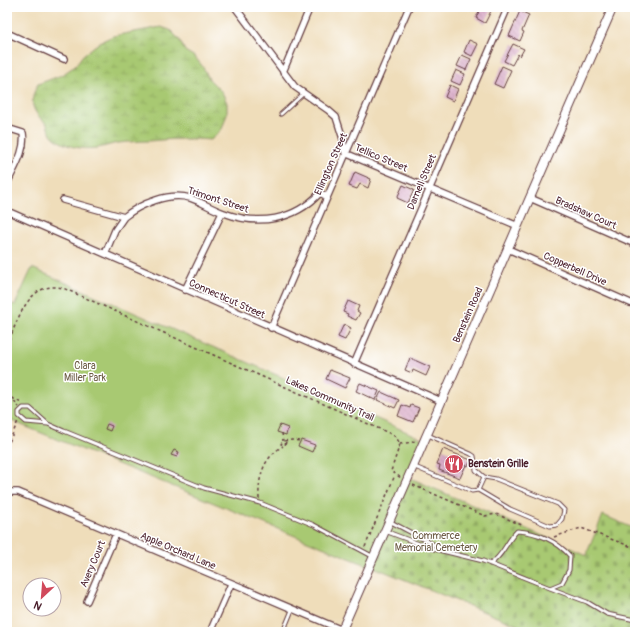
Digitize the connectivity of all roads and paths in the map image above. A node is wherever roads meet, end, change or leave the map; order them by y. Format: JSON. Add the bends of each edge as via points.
{"nodes":[{"id":1,"x":235,"y":7,"type":"edge"},
{"id":2,"x":310,"y":7,"type":"edge"},
{"id":3,"x":409,"y":7,"type":"edge"},
{"id":4,"x":508,"y":7,"type":"edge"},
{"id":5,"x":613,"y":7,"type":"edge"},
{"id":6,"x":7,"y":33,"type":"edge"},
{"id":7,"x":64,"y":59,"type":"dead end"},
{"id":8,"x":283,"y":72,"type":"junction"},
{"id":9,"x":303,"y":94,"type":"junction"},
{"id":10,"x":281,"y":114,"type":"dead end"},
{"id":11,"x":7,"y":128,"type":"edge"},
{"id":12,"x":345,"y":153,"type":"junction"},
{"id":13,"x":7,"y":184,"type":"edge"},
{"id":14,"x":429,"y":189,"type":"junction"},
{"id":15,"x":326,"y":196,"type":"junction"},
{"id":16,"x":530,"y":198,"type":"junction"},
{"id":17,"x":63,"y":200,"type":"dead end"},
{"id":18,"x":7,"y":211,"type":"edge"},
{"id":19,"x":222,"y":213,"type":"junction"},
{"id":20,"x":124,"y":217,"type":"junction"},
{"id":21,"x":518,"y":226,"type":"junction"},
{"id":22,"x":635,"y":244,"type":"edge"},
{"id":23,"x":508,"y":249,"type":"junction"},
{"id":24,"x":105,"y":254,"type":"junction"},
{"id":25,"x":185,"y":290,"type":"junction"},
{"id":26,"x":635,"y":305,"type":"edge"},
{"id":27,"x":271,"y":328,"type":"junction"},
{"id":28,"x":7,"y":345,"type":"edge"},
{"id":29,"x":354,"y":364,"type":"junction"},
{"id":30,"x":7,"y":395,"type":"edge"},
{"id":31,"x":10,"y":397,"type":"junction"},
{"id":32,"x":441,"y":401,"type":"junction"},
{"id":33,"x":26,"y":407,"type":"junction"},
{"id":34,"x":16,"y":411,"type":"dead end"},
{"id":35,"x":16,"y":415,"type":"dead end"},
{"id":36,"x":48,"y":424,"type":"junction"},
{"id":37,"x":282,"y":433,"type":"dead end"},
{"id":38,"x":423,"y":434,"type":"junction"},
{"id":39,"x":283,"y":441,"type":"junction"},
{"id":40,"x":300,"y":441,"type":"dead end"},
{"id":41,"x":286,"y":442,"type":"junction"},
{"id":42,"x":400,"y":444,"type":"junction"},
{"id":43,"x":283,"y":446,"type":"junction"},
{"id":44,"x":7,"y":447,"type":"edge"},
{"id":45,"x":413,"y":466,"type":"junction"},
{"id":46,"x":484,"y":477,"type":"junction"},
{"id":47,"x":407,"y":481,"type":"junction"},
{"id":48,"x":478,"y":490,"type":"junction"},
{"id":49,"x":7,"y":492,"type":"edge"},
{"id":50,"x":260,"y":503,"type":"junction"},
{"id":51,"x":389,"y":521,"type":"junction"},
{"id":52,"x":530,"y":529,"type":"dead end"},
{"id":53,"x":385,"y":531,"type":"junction"},
{"id":54,"x":116,"y":534,"type":"junction"},
{"id":55,"x":548,"y":536,"type":"dead end"},
{"id":56,"x":635,"y":548,"type":"edge"},
{"id":57,"x":445,"y":551,"type":"junction"},
{"id":58,"x":374,"y":557,"type":"junction"},
{"id":59,"x":490,"y":564,"type":"junction"},
{"id":60,"x":231,"y":584,"type":"junction"},
{"id":61,"x":550,"y":588,"type":"junction"},
{"id":62,"x":87,"y":601,"type":"dead end"},
{"id":63,"x":292,"y":610,"type":"junction"},
{"id":64,"x":635,"y":620,"type":"edge"},
{"id":65,"x":342,"y":631,"type":"edge"},
{"id":66,"x":210,"y":632,"type":"edge"},
{"id":67,"x":284,"y":632,"type":"edge"}],
"edges":[{"from":1,"to":8,"type":"street","name":"Tellico Street"},
{"from":2,"to":8,"type":"street"},
{"from":3,"to":12,"type":"street","name":"Ellington Street"},
{"from":4,"to":14,"type":"street","name":"Darnell Street"},
{"from":5,"to":16,"type":"street","name":"Benstein Road"},
{"from":6,"to":7,"type":"street"},
{"from":8,"to":9,"type":"street","name":"Tellico Street"},
{"from":9,"to":10,"type":"lane"},
{"from":9,"to":12,"type":"street","name":"Tellico Street","via":[[336,117]]},
{"from":11,"to":13,"type":"street","via":[[23,133],[24,141]]},
{"from":12,"to":14,"type":"street","name":"Tellico Street"},
{"from":12,"to":15,"type":"street","name":"Ellington Street"},
{"from":14,"to":21,"type":"street","name":"Tellico Street"},
{"from":14,"to":29,"type":"street","name":"Darnell Street"},
{"from":15,"to":19,"type":"street","name":"Trimont Street","via":[[320,193],[296,212],[277,219],[249,220]]},
{"from":15,"to":27,"type":"street","name":"Ellington Street"},
{"from":16,"to":21,"type":"street","name":"Benstein Road"},
{"from":16,"to":22,"type":"street","name":"Bradshaw Court"},
{"from":17,"to":20,"type":"street"},
{"from":18,"to":24,"type":"street","name":"Connecticut Street"},
{"from":19,"to":20,"type":"street","name":"Trimont Street","via":[[189,198],[176,196],[143,205]]},
{"from":19,"to":25,"type":"street"},
{"from":20,"to":24,"type":"street","name":"Trimont Street","via":[[115,230]]},
{"from":21,"to":23,"type":"street","name":"Benstein Road"},
{"from":23,"to":26,"type":"street","name":"Copperbell Drive"},
{"from":23,"to":32,"type":"street","name":"Benstein Road"},
{"from":24,"to":25,"type":"street","name":"Connecticut Street"},
{"from":25,"to":27,"type":"street","name":"Connecticut Street"},
{"from":27,"to":29,"type":"street","name":"Connecticut Street"},
{"from":28,"to":42,"type":"path","name":"Lakes Community Trail","via":[[25,305],[33,296],[48,287],[63,288],[391,434]]},
{"from":29,"to":32,"type":"street","name":"Connecticut Street"},
{"from":30,"to":31,"type":"path"},
{"from":31,"to":33,"type":"path"},
{"from":31,"to":34,"type":"path","via":[[19,406]]},
{"from":32,"to":38,"type":"street","name":"Benstein Road"},
{"from":33,"to":36,"type":"lane"},
{"from":33,"to":36,"type":"lane","via":[[19,412],[22,419],[26,422]]},
{"from":35,"to":44,"type":"path","via":[[18,421]]},
{"from":36,"to":50,"type":"lane","via":[[204,488]]},
{"from":37,"to":39,"type":"path"},
{"from":38,"to":42,"type":"path","via":[[414,442]]},
{"from":38,"to":45,"type":"street","name":"Benstein Road"},
{"from":38,"to":46,"type":"lane","via":[[474,456],[476,470]]},
{"from":39,"to":41,"type":"path"},
{"from":39,"to":43,"type":"path"},
{"from":40,"to":41,"type":"path"},
{"from":41,"to":43,"type":"path"},
{"from":42,"to":47,"type":"path","via":[[391,471]]},
{"from":43,"to":50,"type":"path","via":[[275,450],[264,466],[260,477]]},
{"from":45,"to":47,"type":"street","name":"Benstein Road"},
{"from":45,"to":48,"type":"lane","via":[[472,491]]},
{"from":46,"to":48,"type":"lane"},
{"from":46,"to":48,"type":"lane","via":[[496,479],[558,504],[564,510],[562,519],[557,525],[550,526],[510,509]]},
{"from":47,"to":51,"type":"street","name":"Benstein Road"},
{"from":47,"to":52,"type":"path","via":[[485,516],[496,514]]},
{"from":49,"to":54,"type":"street","name":"Apple Orchard Lane","via":[[18,492]]},
{"from":50,"to":58,"type":"lane","via":[[314,525]]},
{"from":51,"to":53,"type":"street","name":"Benstein Road"},
{"from":51,"to":57,"type":"lane"},
{"from":53,"to":57,"type":"lane"},
{"from":53,"to":58,"type":"street","name":"Benstein Road"},
{"from":54,"to":60,"type":"street","name":"Apple Orchard Lane"},
{"from":54,"to":62,"type":"street","name":"Avery Court"},
{"from":55,"to":56,"type":"path","via":[[559,536],[581,528]]},
{"from":57,"to":59,"type":"lane"},
{"from":58,"to":65,"type":"street","name":"Benstein Road"},
{"from":59,"to":61,"type":"lane"},
{"from":59,"to":61,"type":"lane","via":[[497,560],[509,539],[517,531],[530,532],[551,541],[570,556],[569,570],[562,584]]},
{"from":60,"to":63,"type":"street","name":"Apple Orchard Lane"},
{"from":60,"to":66,"type":"street"},
{"from":61,"to":64,"type":"lane","via":[[587,602],[607,614]]},
{"from":63,"to":65,"type":"street","name":"Apple Orchard Lane"},
{"from":63,"to":67,"type":"lane"}]}
